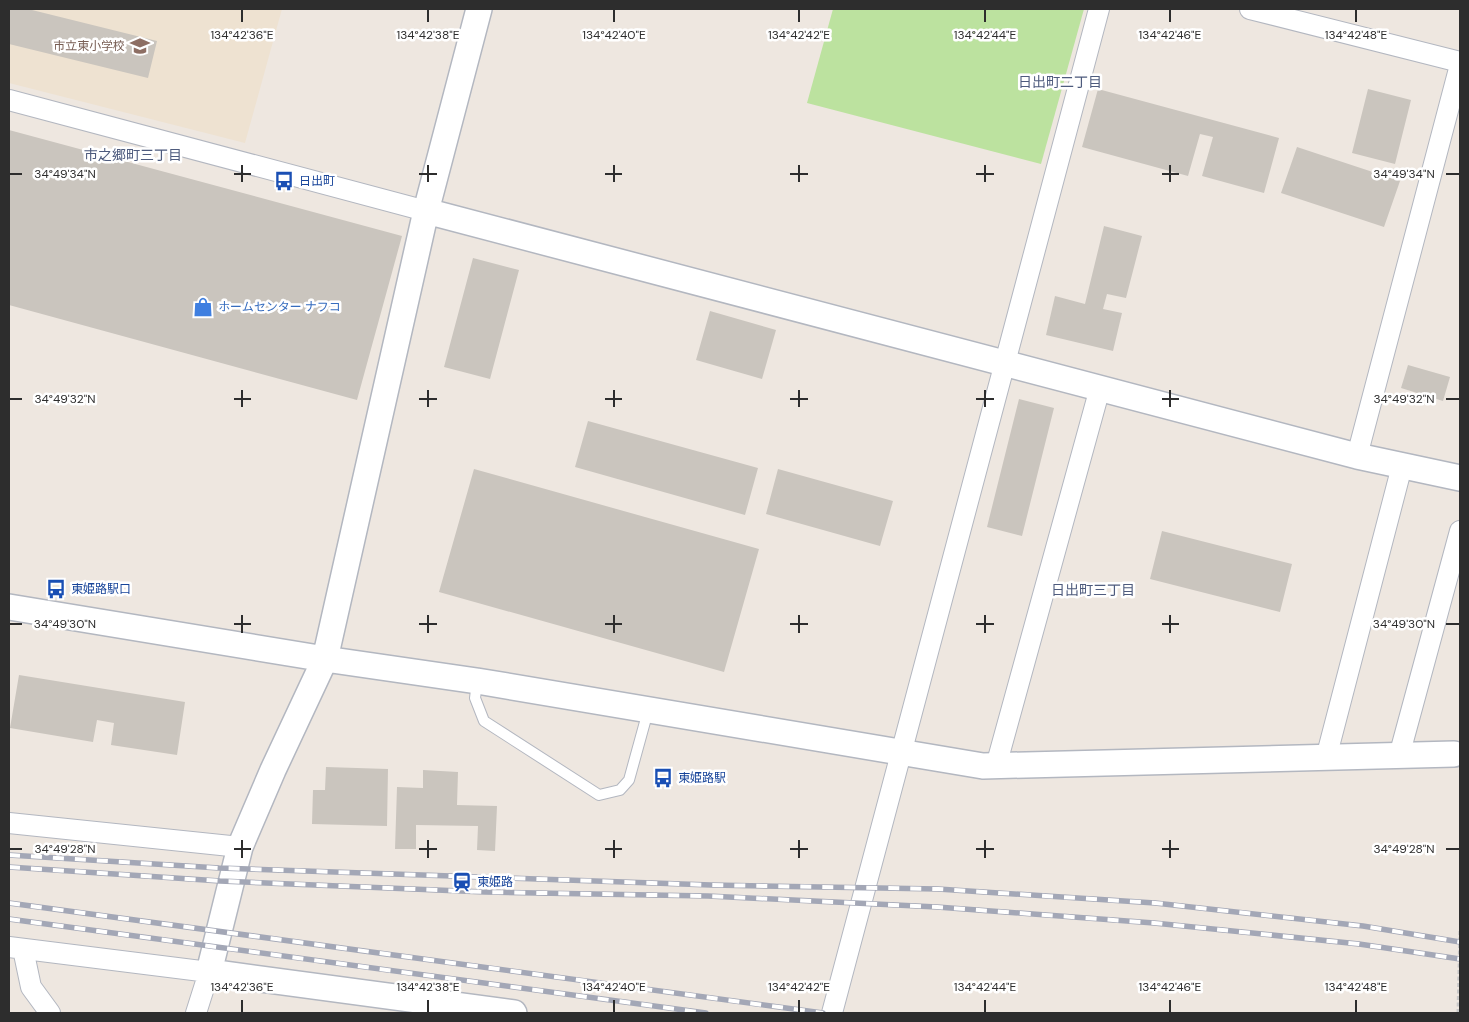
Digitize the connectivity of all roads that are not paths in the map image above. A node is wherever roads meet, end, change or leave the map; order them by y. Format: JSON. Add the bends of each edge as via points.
{"nodes":[{"id":1,"x":479,"y":9,"type":"edge"},
{"id":2,"x":1099,"y":9,"type":"edge"},
{"id":3,"x":1250,"y":9,"type":"edge"},
{"id":4,"x":1460,"y":64,"type":"edge"},
{"id":5,"x":9,"y":100,"type":"edge"},
{"id":6,"x":426,"y":211,"type":"junction"},
{"id":7,"x":1005,"y":363,"type":"junction"},
{"id":8,"x":1100,"y":388,"type":"junction"},
{"id":9,"x":1357,"y":456,"type":"junction"},
{"id":10,"x":1402,"y":466,"type":"junction"},
{"id":11,"x":1460,"y":478,"type":"edge"},
{"id":12,"x":1460,"y":531,"type":"edge"},
{"id":13,"x":9,"y":607,"type":"edge"},
{"id":14,"x":325,"y":659,"type":"junction"},
{"id":15,"x":477,"y":680,"type":"junction"},
{"id":16,"x":648,"y":710,"type":"junction"},
{"id":17,"x":900,"y":754,"type":"junction"},
{"id":18,"x":1454,"y":754,"type":"dead end"},
{"id":19,"x":1399,"y":756,"type":"junction"},
{"id":20,"x":1326,"y":758,"type":"junction"},
{"id":21,"x":996,"y":766,"type":"junction"},
{"id":22,"x":9,"y":823,"type":"edge"},
{"id":23,"x":240,"y":847,"type":"junction"},
{"id":24,"x":16,"y":948,"type":"edge"},
{"id":25,"x":209,"y":972,"type":"junction"},
{"id":26,"x":50,"y":1013,"type":"edge"},
{"id":27,"x":196,"y":1013,"type":"edge"},
{"id":28,"x":514,"y":1013,"type":"edge"},
{"id":29,"x":832,"y":1013,"type":"edge"}],
"edges":[{"from":1,"to":6,"type":"street"},
{"from":2,"to":7,"type":"street"},
{"from":3,"to":4,"type":"street"},
{"from":4,"to":9,"type":"street"},
{"from":5,"to":6,"type":"street"},
{"from":6,"to":7,"type":"street"},
{"from":6,"to":14,"type":"street"},
{"from":7,"to":8,"type":"street"},
{"from":7,"to":17,"type":"street"},
{"from":8,"to":9,"type":"street"},
{"from":8,"to":21,"type":"street"},
{"from":9,"to":10,"type":"street"},
{"from":10,"to":11,"type":"street"},
{"from":10,"to":20,"type":"street"},
{"from":12,"to":19,"type":"street"},
{"from":13,"to":14,"type":"street"},
{"from":14,"to":15,"type":"street"},
{"from":14,"to":23,"type":"street"},
{"from":15,"to":16,"type":"street"},
{"from":15,"to":16,"type":"lane","via":[[474,698],[484,721],[599,795],[620,790],[629,780]]},
{"from":16,"to":17,"type":"street"},
{"from":17,"to":21,"type":"street"},
{"from":17,"to":29,"type":"street"},
{"from":18,"to":19,"type":"street"},
{"from":19,"to":20,"type":"street"},
{"from":20,"to":21,"type":"street"},
{"from":22,"to":23,"type":"street"},
{"from":23,"to":25,"type":"street"},
{"from":24,"to":25,"type":"street"},
{"from":24,"to":26,"type":"street","via":[[31,987]]},
{"from":25,"to":27,"type":"street"},
{"from":25,"to":28,"type":"street"}]}
